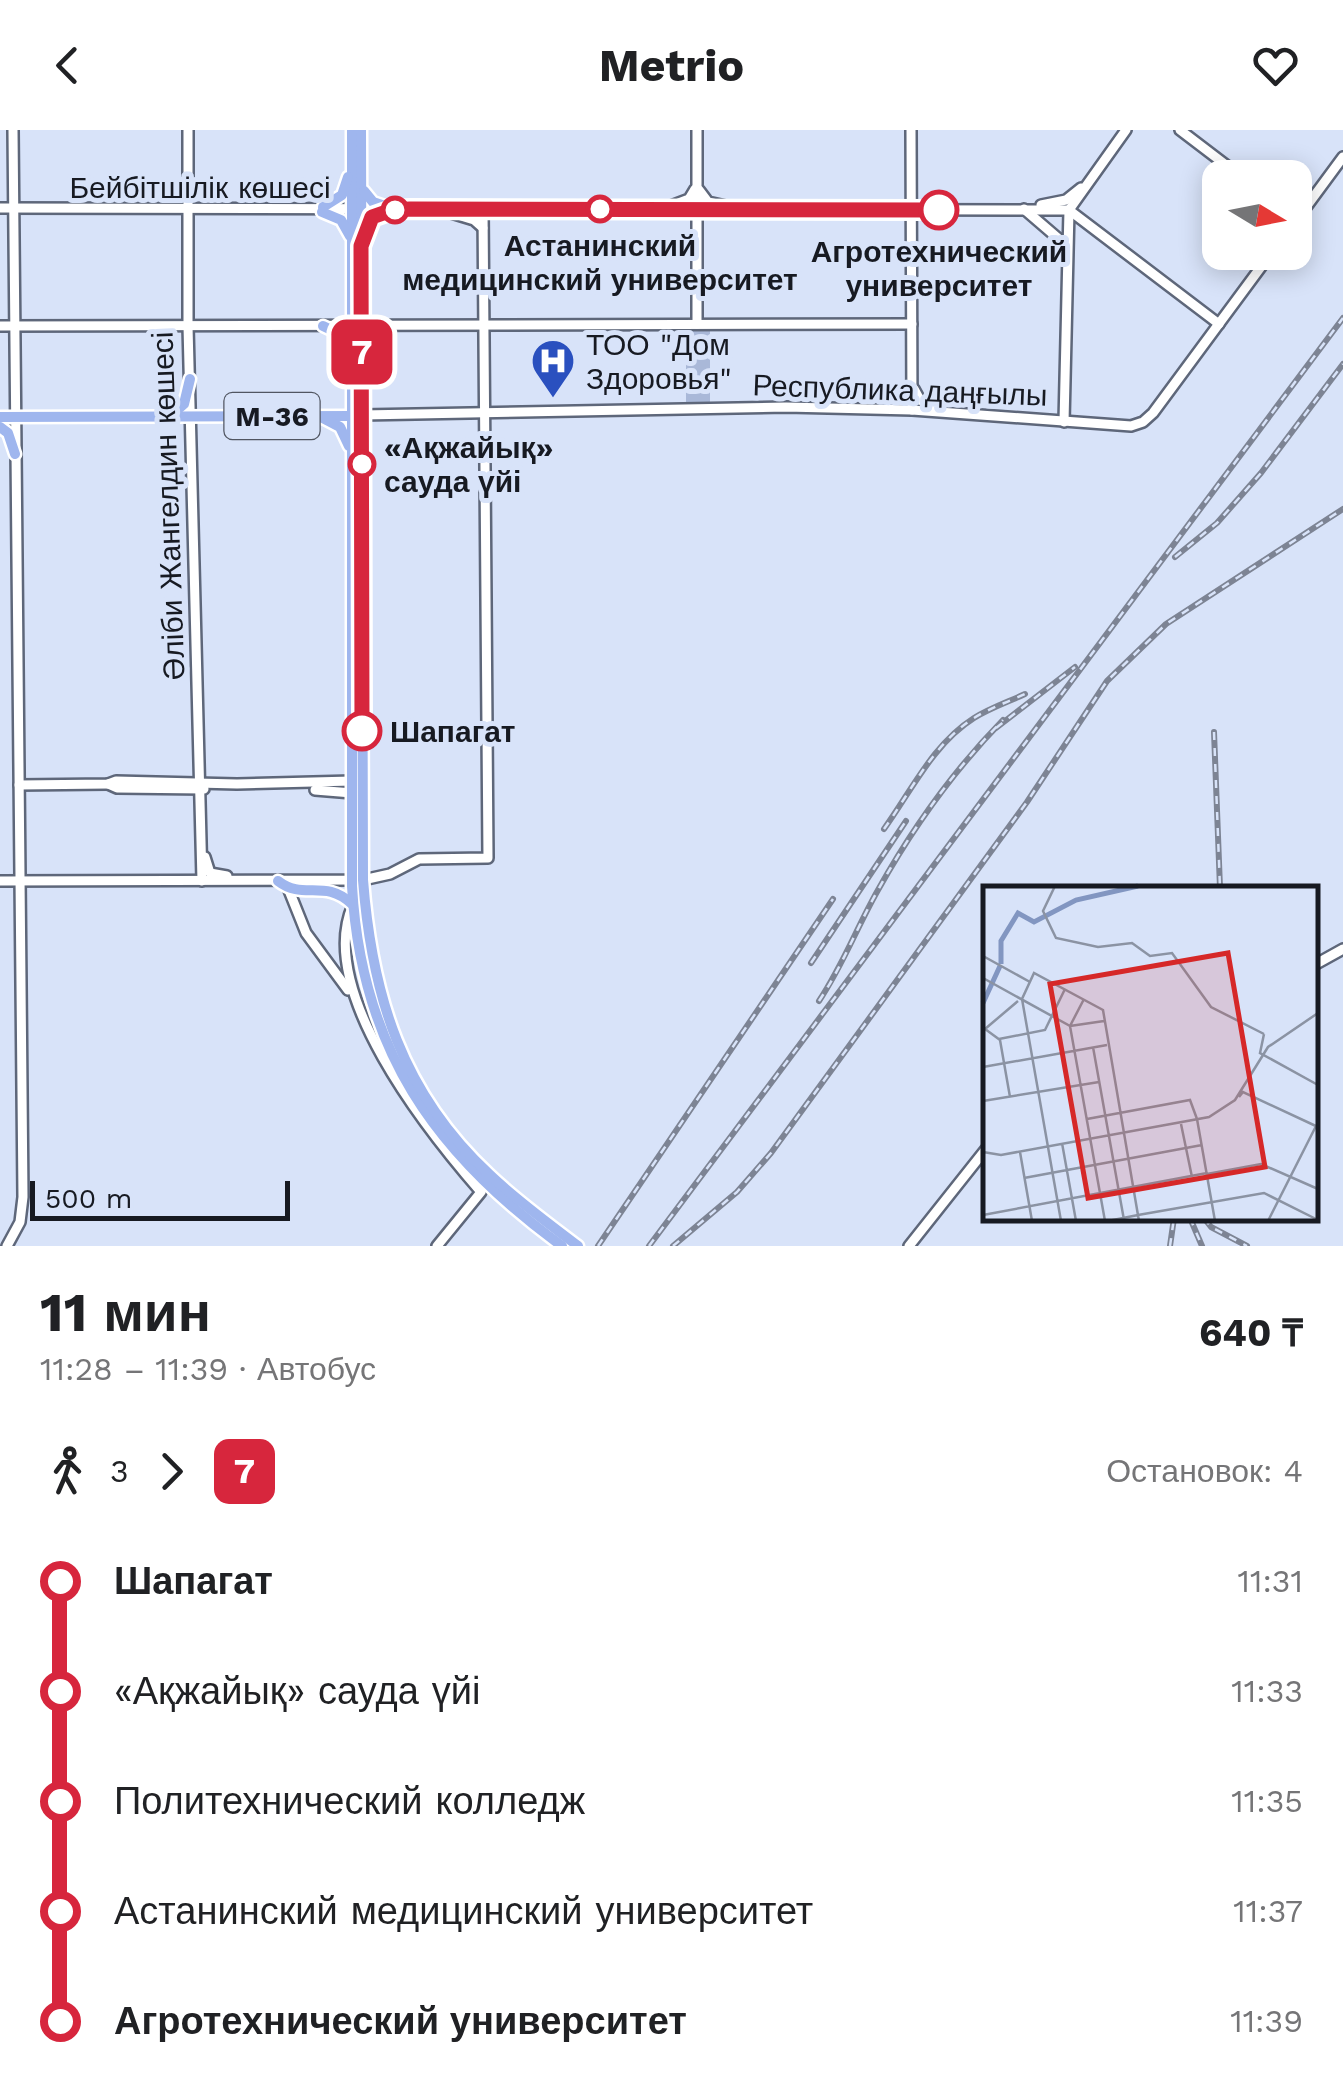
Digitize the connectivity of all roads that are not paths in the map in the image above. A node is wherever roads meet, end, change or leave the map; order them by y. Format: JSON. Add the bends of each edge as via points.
{"nodes":[{"id":1,"x":15,"y":130,"type":"edge"},
{"id":2,"x":188,"y":130,"type":"edge"},
{"id":3,"x":352,"y":130,"type":"edge"},
{"id":4,"x":361,"y":130,"type":"edge"},
{"id":5,"x":697,"y":130,"type":"edge"},
{"id":6,"x":911,"y":130,"type":"edge"},
{"id":7,"x":1126,"y":130,"type":"edge"},
{"id":8,"x":1180,"y":130,"type":"edge"},
{"id":9,"x":352,"y":157,"type":"junction"},
{"id":10,"x":1343,"y":157,"type":"edge"},
{"id":11,"x":1220,"y":160,"type":"edge"},
{"id":12,"x":361,"y":182,"type":"junction"},
{"id":13,"x":697,"y":182,"type":"junction"},
{"id":14,"x":1088,"y":184,"type":"junction"},
{"id":15,"x":188,"y":192,"type":"junction"},
{"id":16,"x":1312,"y":198,"type":"edge"},
{"id":17,"x":218,"y":208,"type":"junction"},
{"id":18,"x":357,"y":209,"type":"junction"},
{"id":19,"x":395,"y":209,"type":"junction"},
{"id":20,"x":444,"y":209,"type":"junction"},
{"id":21,"x":504,"y":209,"type":"junction"},
{"id":22,"x":661,"y":209,"type":"junction"},
{"id":23,"x":1024,"y":209,"type":"junction"},
{"id":24,"x":0,"y":210,"type":"edge"},
{"id":25,"x":15,"y":210,"type":"junction"},
{"id":26,"x":164,"y":210,"type":"junction"},
{"id":27,"x":188,"y":210,"type":"junction"},
{"id":28,"x":322,"y":210,"type":"junction"},
{"id":29,"x":483,"y":210,"type":"junction"},
{"id":30,"x":697,"y":210,"type":"junction"},
{"id":31,"x":733,"y":210,"type":"junction"},
{"id":32,"x":913,"y":210,"type":"junction"},
{"id":33,"x":1070,"y":210,"type":"junction"},
{"id":34,"x":188,"y":228,"type":"junction"},
{"id":35,"x":483,"y":232,"type":"junction"},
{"id":36,"x":1102,"y":236,"type":"junction"},
{"id":37,"x":357,"y":244,"type":"junction"},
{"id":38,"x":1068,"y":246,"type":"junction"},
{"id":39,"x":1259,"y":270,"type":"edge"},
{"id":40,"x":697,"y":324,"type":"junction"},
{"id":41,"x":912,"y":324,"type":"junction"},
{"id":42,"x":1219,"y":324,"type":"junction"},
{"id":43,"x":466,"y":325,"type":"junction"},
{"id":44,"x":484,"y":325,"type":"junction"},
{"id":45,"x":0,"y":326,"type":"edge"},
{"id":46,"x":15,"y":326,"type":"junction"},
{"id":47,"x":188,"y":326,"type":"junction"},
{"id":48,"x":323,"y":326,"type":"junction"},
{"id":49,"x":357,"y":326,"type":"junction"},
{"id":50,"x":484,"y":341,"type":"junction"},
{"id":51,"x":352,"y":366,"type":"junction"},
{"id":52,"x":190,"y":379,"type":"junction"},
{"id":53,"x":912,"y":380,"type":"junction"},
{"id":54,"x":912,"y":410,"type":"junction"},
{"id":55,"x":485,"y":414,"type":"junction"},
{"id":56,"x":956,"y":414,"type":"junction"},
{"id":57,"x":355,"y":415,"type":"junction"},
{"id":58,"x":0,"y":417,"type":"edge"},
{"id":59,"x":16,"y":417,"type":"junction"},
{"id":60,"x":320,"y":417,"type":"junction"},
{"id":61,"x":168,"y":418,"type":"junction"},
{"id":62,"x":191,"y":418,"type":"junction"},
{"id":63,"x":1064,"y":422,"type":"junction"},
{"id":64,"x":0,"y":426,"type":"edge"},
{"id":65,"x":14,"y":454,"type":"junction"},
{"id":66,"x":352,"y":459,"type":"junction"},
{"id":67,"x":20,"y":785,"type":"junction"},
{"id":68,"x":201,"y":786,"type":"junction"},
{"id":69,"x":352,"y":786,"type":"junction"},
{"id":70,"x":201,"y":834,"type":"junction"},
{"id":71,"x":357,"y":880,"type":"junction"},
{"id":72,"x":0,"y":881,"type":"edge"},
{"id":73,"x":22,"y":882,"type":"junction"},
{"id":74,"x":163,"y":882,"type":"junction"},
{"id":75,"x":202,"y":882,"type":"junction"},
{"id":76,"x":245,"y":882,"type":"junction"},
{"id":77,"x":283,"y":884,"type":"junction"},
{"id":78,"x":353,"y":905,"type":"junction"},
{"id":79,"x":361,"y":921,"type":"junction"},
{"id":80,"x":1343,"y":949,"type":"edge"},
{"id":81,"x":1318,"y":963,"type":"edge"},
{"id":82,"x":358,"y":1004,"type":"junction"},
{"id":83,"x":983,"y":1154,"type":"edge"},
{"id":84,"x":8,"y":1246,"type":"edge"},
{"id":85,"x":437,"y":1246,"type":"edge"},
{"id":86,"x":562,"y":1246,"type":"edge"},
{"id":87,"x":578,"y":1246,"type":"edge"},
{"id":88,"x":909,"y":1246,"type":"edge"}],
"edges":[{"from":1,"to":25,"type":"street"},
{"from":2,"to":15,"type":"street","name":"Әліби Жангелдин көшесі"},
{"from":3,"to":9,"type":"main road","number":"M-36"},
{"from":4,"to":12,"type":"main road","number":"M-36"},
{"from":5,"to":13,"type":"street"},
{"from":6,"to":32,"type":"street"},
{"from":7,"to":14,"type":"street"},
{"from":8,"to":11,"type":"street"},
{"from":9,"to":18,"type":"main road","number":"M-36"},
{"from":9,"to":28,"type":"main road","via":[[342,195]]},
{"from":10,"to":16,"type":"street"},
{"from":12,"to":18,"type":"main road","number":"M-36"},
{"from":12,"to":19,"type":"main road","via":[[368,198]]},
{"from":13,"to":22,"type":"street","via":[[689,199]]},
{"from":13,"to":30,"type":"street"},
{"from":13,"to":31,"type":"street","via":[[708,202]]},
{"from":14,"to":23,"type":"street","via":[[1066,200]]},
{"from":14,"to":33,"type":"street"},
{"from":15,"to":17,"type":"street"},
{"from":15,"to":26,"type":"street"},
{"from":15,"to":27,"type":"street","name":"Әліби Жангелдин көшесі"},
{"from":17,"to":27,"type":"street","name":"Бейбітшілік көшесі"},
{"from":17,"to":28,"type":"street","name":"Бейбітшілік көшесі"},
{"from":18,"to":19,"type":"street","name":"Бейбітшілік көшесі"},
{"from":18,"to":28,"type":"street","name":"Бейбітшілік көшесі"},
{"from":18,"to":37,"type":"main road","number":"M-36"},
{"from":19,"to":20,"type":"street","name":"Бейбітшілік көшесі"},
{"from":19,"to":37,"type":"main road","via":[[368,222]]},
{"from":20,"to":29,"type":"street","name":"Бейбітшілік көшесі"},
{"from":20,"to":35,"type":"street","via":[[474,220]]},
{"from":21,"to":22,"type":"street","name":"Бейбітшілік көшесі"},
{"from":21,"to":29,"type":"street","name":"Бейбітшілік көшесі"},
{"from":21,"to":35,"type":"street"},
{"from":22,"to":30,"type":"street","name":"Бейбітшілік көшесі"},
{"from":23,"to":32,"type":"street","name":"Бейбітшілік көшесі"},
{"from":23,"to":33,"type":"street","name":"Бейбітшілік көшесі"},
{"from":23,"to":38,"type":"street"},
{"from":24,"to":25,"type":"street","name":"Бейбітшілік көшесі"},
{"from":25,"to":26,"type":"street","name":"Бейбітшілік көшесі"},
{"from":25,"to":46,"type":"street"},
{"from":26,"to":27,"type":"street","name":"Бейбітшілік көшесі"},
{"from":26,"to":34,"type":"street"},
{"from":27,"to":28,"type":"street","name":"Бейбітшілік көшесі"},
{"from":27,"to":34,"type":"street","name":"Әліби Жангелдин көшесі"},
{"from":28,"to":37,"type":"main road","via":[[342,220]]},
{"from":29,"to":35,"type":"street"},
{"from":30,"to":31,"type":"street","name":"Бейбітшілік көшесі"},
{"from":30,"to":40,"type":"street"},
{"from":31,"to":32,"type":"street","name":"Бейбітшілік көшесі"},
{"from":32,"to":41,"type":"street"},
{"from":33,"to":36,"type":"street"},
{"from":33,"to":38,"type":"street"},
{"from":34,"to":47,"type":"street","name":"Әліби Жангелдин көшесі"},
{"from":35,"to":44,"type":"street"},
{"from":36,"to":38,"type":"street","via":[[1078,228]]},
{"from":36,"to":42,"type":"street"},
{"from":37,"to":49,"type":"main road","number":"M-36"},
{"from":38,"to":63,"type":"street"},
{"from":39,"to":42,"type":"street"},
{"from":40,"to":41,"type":"street"},
{"from":40,"to":44,"type":"street"},
{"from":41,"to":53,"type":"street"},
{"from":42,"to":63,"type":"street","name":"Республика даңғылы","via":[[1137,425]]},
{"from":43,"to":44,"type":"street"},
{"from":43,"to":49,"type":"street"},
{"from":43,"to":50,"type":"street"},
{"from":44,"to":50,"type":"street"},
{"from":45,"to":46,"type":"street"},
{"from":46,"to":47,"type":"street"},
{"from":46,"to":59,"type":"street"},
{"from":47,"to":48,"type":"street"},
{"from":47,"to":52,"type":"street","name":"Әліби Жангелдин көшесі"},
{"from":48,"to":49,"type":"street"},
{"from":48,"to":51,"type":"main road","via":[[342,335]]},
{"from":49,"to":51,"type":"main road","number":"M-36"},
{"from":49,"to":57,"type":"main road","number":"M-36"},
{"from":50,"to":55,"type":"street"},
{"from":51,"to":57,"type":"main road","number":"M-36"},
{"from":52,"to":61,"type":"main road","via":[[184,404]]},
{"from":52,"to":62,"type":"street","name":"Әліби Жангелдин көшесі"},
{"from":53,"to":54,"type":"street"},
{"from":53,"to":56,"type":"street","via":[[920,400]]},
{"from":54,"to":55,"type":"street","name":"Республика даңғылы"},
{"from":54,"to":56,"type":"street","name":"Республика даңғылы"},
{"from":55,"to":57,"type":"street","name":"Республика даңғылы"},
{"from":55,"to":71,"type":"street","via":[[488,858],[419,859]]},
{"from":56,"to":63,"type":"street","name":"Республика даңғылы"},
{"from":57,"to":60,"type":"main road","name":"Республика даңғылы","number":"M-36"},
{"from":57,"to":66,"type":"main road"},
{"from":57,"to":71,"type":"main road"},
{"from":58,"to":59,"type":"main road","name":"Республика даңғылы","number":"M-36"},
{"from":59,"to":61,"type":"main road","name":"Республика даңғылы","number":"M-36"},
{"from":59,"to":65,"type":"street"},
{"from":59,"to":67,"type":"street"},
{"from":60,"to":62,"type":"main road","name":"Республика даңғылы","number":"M-36"},
{"from":60,"to":66,"type":"main road","via":[[344,432]]},
{"from":61,"to":62,"type":"main road","name":"Республика даңғылы","number":"M-36"},
{"from":62,"to":68,"type":"street","name":"Әліби Жангелдин көшесі"},
{"from":64,"to":65,"type":"main road"},
{"from":65,"to":67,"type":"street"},
{"from":66,"to":69,"type":"main road"},
{"from":67,"to":68,"type":"street"},
{"from":67,"to":73,"type":"street"},
{"from":68,"to":69,"type":"street"},
{"from":68,"to":70,"type":"street","name":"Әліби Жангелдин көшесі"},
{"from":69,"to":71,"type":"main road"},
{"from":70,"to":74,"type":"street","via":[[194,873]]},
{"from":70,"to":75,"type":"street","name":"Әліби Жангелдин көшесі"},
{"from":70,"to":76,"type":"street","via":[[210,872]]},
{"from":71,"to":77,"type":"street"},
{"from":71,"to":78,"type":"main road"},
{"from":71,"to":79,"type":"main road"},
{"from":72,"to":73,"type":"street"},
{"from":73,"to":74,"type":"street"},
{"from":73,"to":84,"type":"street","via":[[24,1197]]},
{"from":74,"to":75,"type":"street"},
{"from":75,"to":76,"type":"street"},
{"from":76,"to":77,"type":"street"},
{"from":77,"to":78,"type":"main road","via":[[336,891]]},
{"from":77,"to":82,"type":"street","via":[[306,933]]},
{"from":78,"to":79,"type":"main road"},
{"from":78,"to":82,"type":"street","via":[[346,957]]},
{"from":79,"to":86,"type":"main road","via":[[360,956],[375,1012],[418,1104],[476,1175]]},
{"from":79,"to":87,"type":"main road","via":[[384,1010],[435,1112],[490,1175]]},
{"from":80,"to":81,"type":"street"},
{"from":82,"to":85,"type":"street","via":[[413,1107],[481,1192]]},
{"from":83,"to":88,"type":"street"}]}
